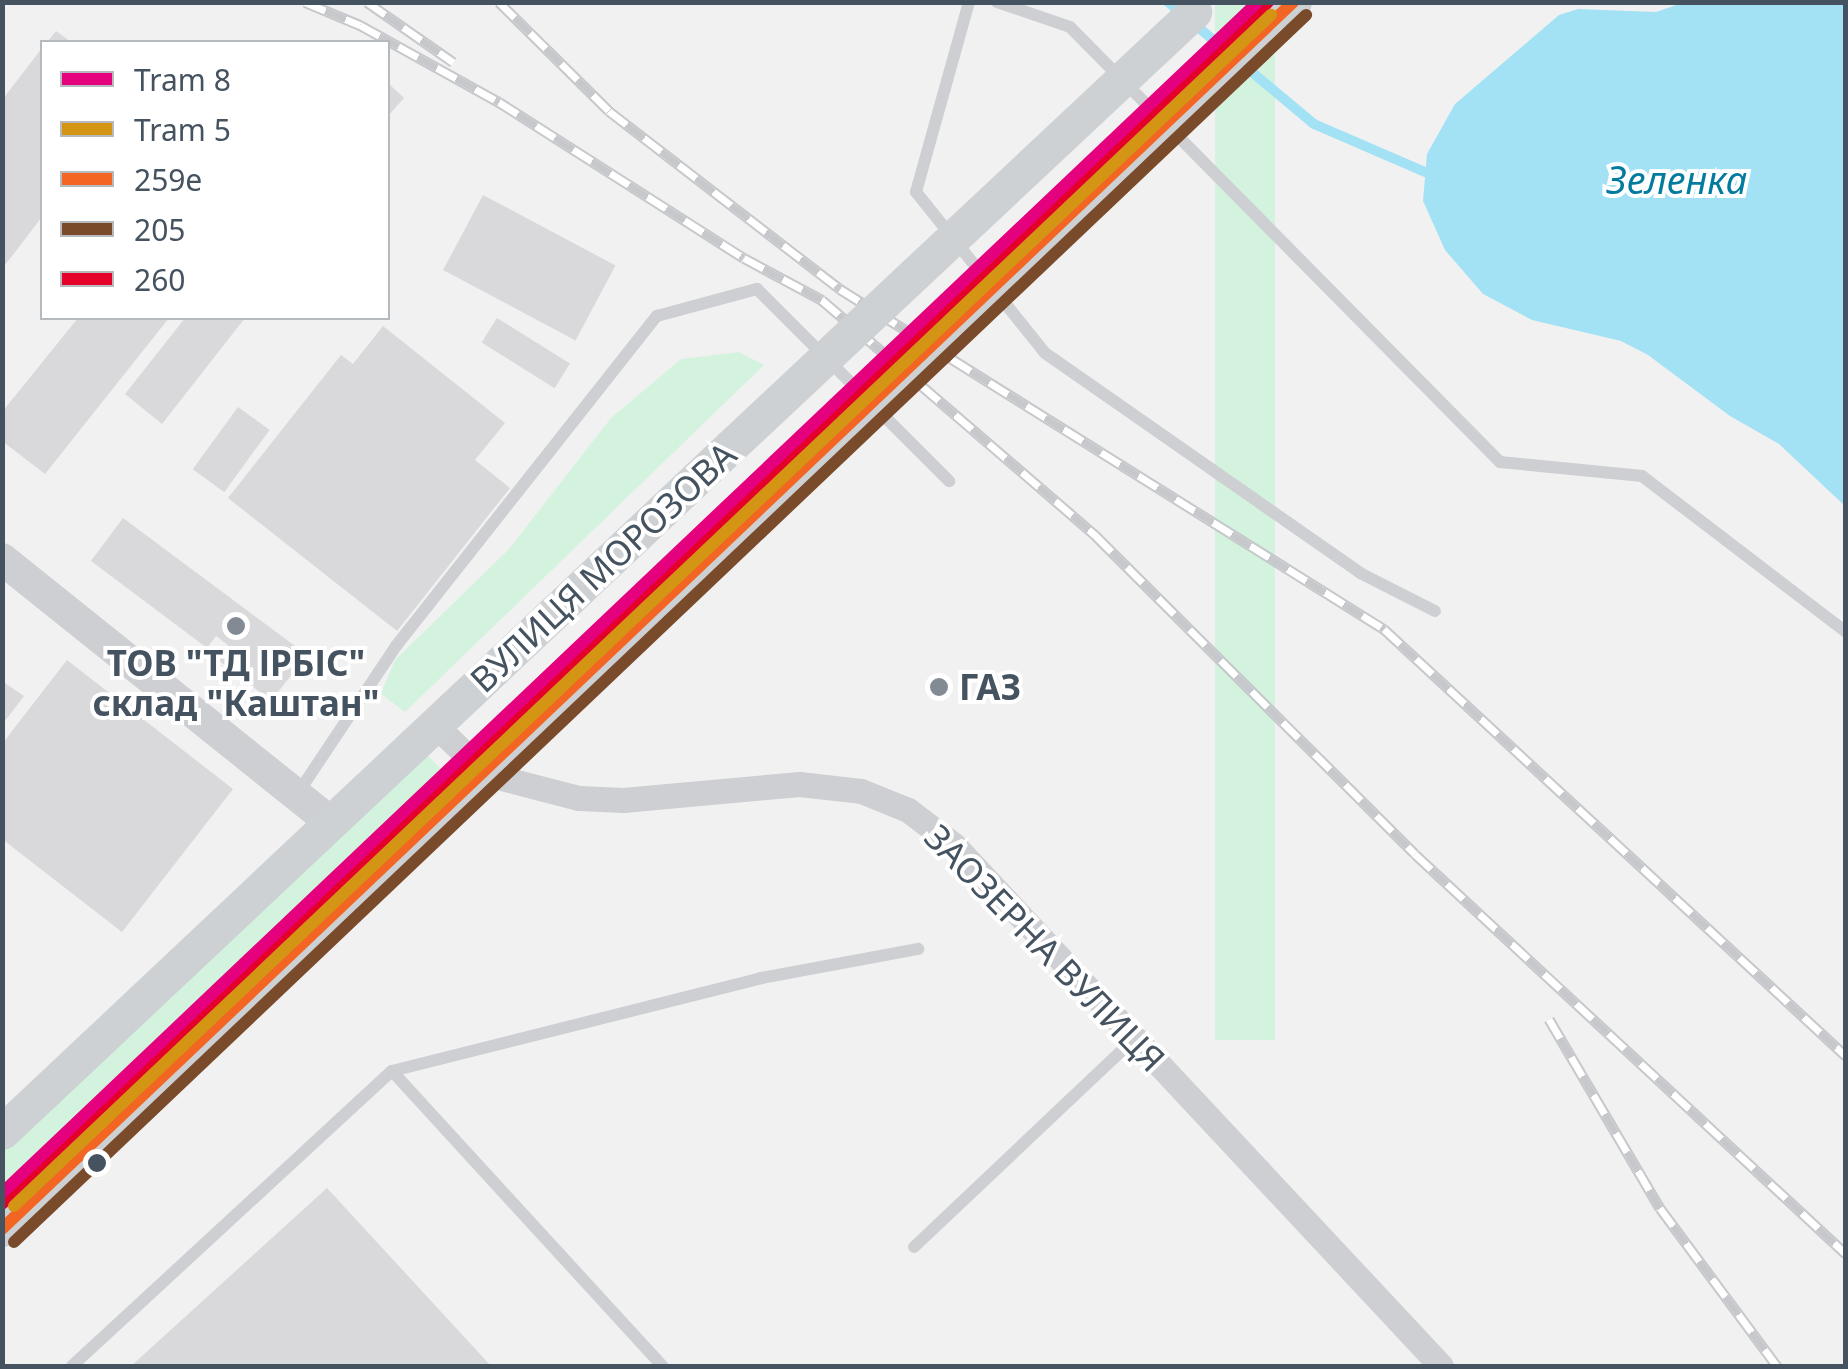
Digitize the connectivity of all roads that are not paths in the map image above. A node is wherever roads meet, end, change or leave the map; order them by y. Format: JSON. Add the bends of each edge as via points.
{"nodes":[{"id":1,"x":969,"y":2,"type":"edge"},
{"id":2,"x":997,"y":2,"type":"edge"},
{"id":3,"x":1294,"y":2,"type":"edge"},
{"id":4,"x":1200,"y":8,"type":"edge"},
{"id":5,"x":949,"y":481,"type":"dead end"},
{"id":6,"x":2,"y":559,"type":"edge"},
{"id":7,"x":1434,"y":611,"type":"dead end"},
{"id":8,"x":1846,"y":632,"type":"edge"},
{"id":9,"x":435,"y":725,"type":"junction"},
{"id":10,"x":486,"y":774,"type":"junction"},
{"id":11,"x":296,"y":795,"type":"junction"},
{"id":12,"x":332,"y":823,"type":"junction"},
{"id":13,"x":918,"y":949,"type":"dead end"},
{"id":14,"x":1134,"y":1039,"type":"junction"},
{"id":15,"x":392,"y":1070,"type":"junction"},
{"id":16,"x":2,"y":1132,"type":"edge"},
{"id":17,"x":2,"y":1229,"type":"edge"},
{"id":18,"x":914,"y":1247,"type":"dead end"},
{"id":19,"x":72,"y":1366,"type":"edge"},
{"id":20,"x":662,"y":1366,"type":"edge"},
{"id":21,"x":1441,"y":1366,"type":"edge"}],
"edges":[{"from":1,"to":7,"type":"lane","via":[[916,192],[1045,353],[1360,573]]},
{"from":2,"to":8,"type":"lane","via":[[1070,26],[1500,462],[1642,476]]},
{"from":3,"to":10,"type":"main road","name":"ВУЛИЦЯ МОРОЗОВА","bridge":true},
{"from":4,"to":9,"type":"main road","name":"ВУЛИЦЯ МОРОЗОВА","bridge":true},
{"from":5,"to":11,"type":"lane","via":[[756,288],[657,316],[396,646]]},
{"from":6,"to":11,"type":"street"},
{"from":9,"to":10,"type":"street"},
{"from":9,"to":12,"type":"main road","name":"ВУЛИЦЯ МОРОЗОВА"},
{"from":10,"to":14,"type":"street","name":"ЗАОЗЕРНА ВУЛИЦЯ","via":[[594,798],[800,784],[887,800],[954,845]]},
{"from":10,"to":17,"type":"main road","name":"ВУЛИЦЯ МОРОЗОВА"},
{"from":11,"to":12,"type":"street"},
{"from":12,"to":16,"type":"main road","name":"ВУЛИЦЯ МОРОЗОВА"},
{"from":13,"to":15,"type":"lane","via":[[762,978]]},
{"from":14,"to":18,"type":"lane"},
{"from":14,"to":21,"type":"street","name":"ЗАОЗЕРНА ВУЛИЦЯ"},
{"from":15,"to":19,"type":"lane"},
{"from":15,"to":20,"type":"lane"}]}
